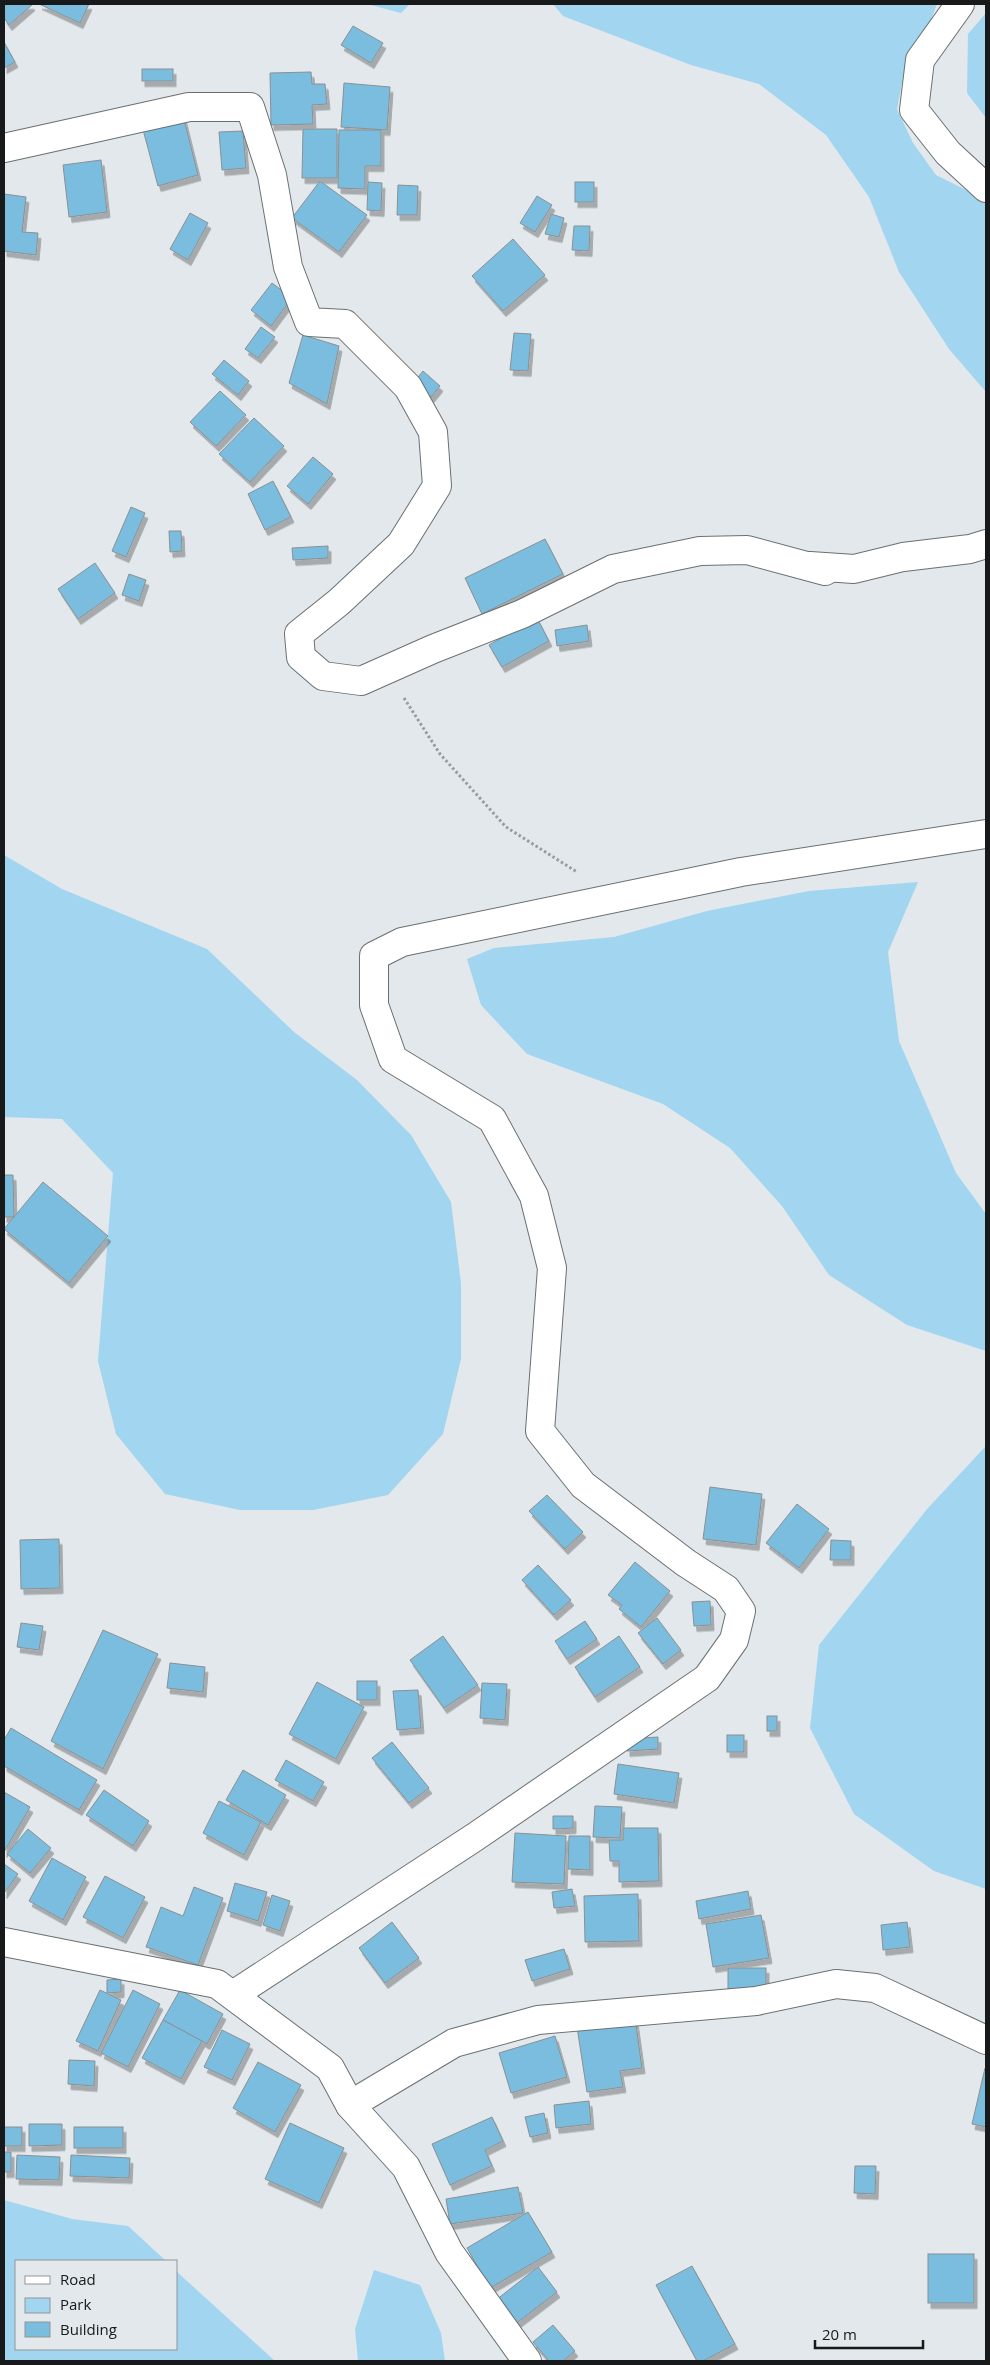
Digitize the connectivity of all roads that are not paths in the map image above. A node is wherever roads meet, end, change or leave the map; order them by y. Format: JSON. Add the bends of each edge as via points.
{"nodes":[{"id":1,"x":960,"y":4,"type":"edge"},
{"id":2,"x":4,"y":148,"type":"edge"},
{"id":3,"x":986,"y":188,"type":"edge"},
{"id":4,"x":986,"y":544,"type":"edge"},
{"id":5,"x":986,"y":834,"type":"edge"},
{"id":6,"x":4,"y":1942,"type":"edge"},
{"id":7,"x":233,"y":1995,"type":"junction"},
{"id":8,"x":986,"y":2040,"type":"edge"},
{"id":9,"x":350,"y":2105,"type":"junction"},
{"id":10,"x":527,"y":2361,"type":"edge"}],
"edges":[{"from":1,"to":3,"type":"street","via":[[920,60],[914,110],[948,152]]},
{"from":2,"to":4,"type":"street","via":[[189,107],[250,107],[272,175],[288,267],[309,322],[345,324],[408,387],[433,432],[437,486],[401,544],[299,634],[301,657],[323,676],[361,681],[522,614],[613,569],[700,551],[747,550],[818,568],[854,569],[902,557]]},
{"from":5,"to":7,"type":"street","via":[[741,872],[402,942],[374,956],[374,1005],[394,1059],[492,1119],[534,1196],[552,1268],[540,1431],[583,1485],[726,1589],[741,1611],[734,1640],[707,1678],[475,1837]]},
{"from":6,"to":7,"type":"street","via":[[217,1984]]},
{"from":7,"to":9,"type":"street","via":[[330,2068]]},
{"from":8,"to":9,"type":"street","via":[[875,1988],[836,1984],[756,2001],[538,2020],[454,2043]]},
{"from":9,"to":10,"type":"street","via":[[406,2168],[449,2252]]}]}
